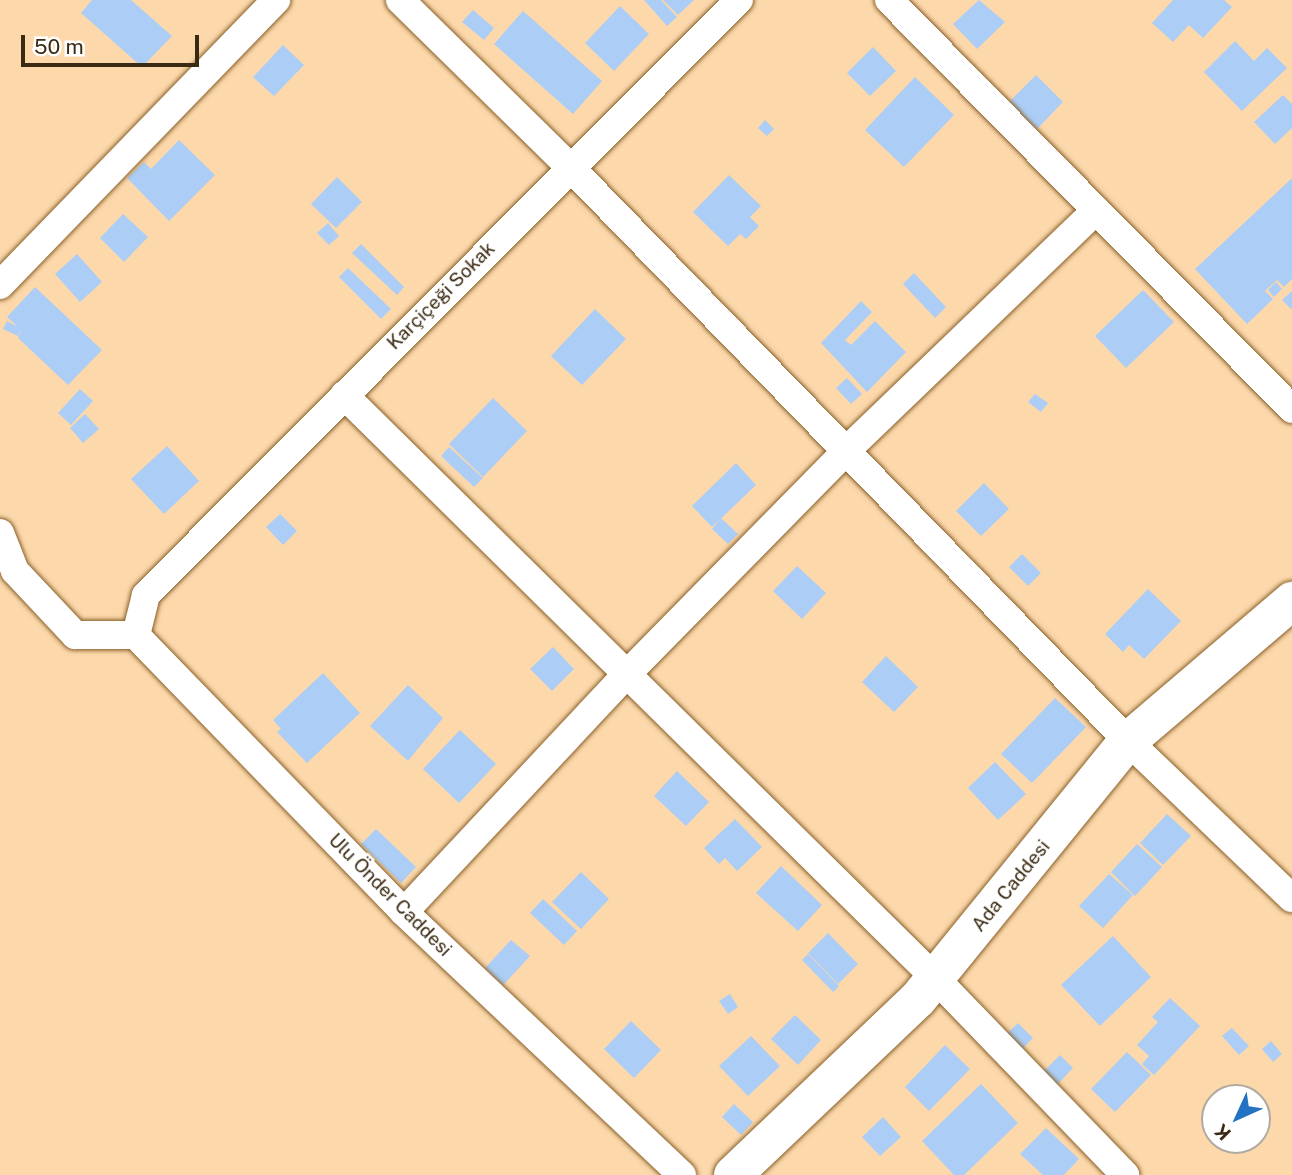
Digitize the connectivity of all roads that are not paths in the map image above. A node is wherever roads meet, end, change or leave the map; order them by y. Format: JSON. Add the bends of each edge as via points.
{"nodes":[{"id":1,"x":276,"y":0,"type":"edge"},
{"id":2,"x":400,"y":0,"type":"edge"},
{"id":3,"x":739,"y":0,"type":"edge"},
{"id":4,"x":889,"y":0,"type":"edge"},
{"id":5,"x":569,"y":166,"type":"junction"},
{"id":6,"x":1096,"y":210,"type":"junction"},
{"id":7,"x":0,"y":285,"type":"edge"},
{"id":8,"x":344,"y":395,"type":"junction"},
{"id":9,"x":1292,"y":409,"type":"edge"},
{"id":10,"x":846,"y":451,"type":"junction"},
{"id":11,"x":0,"y":533,"type":"edge"},
{"id":12,"x":1292,"y":601,"type":"edge"},
{"id":13,"x":136,"y":635,"type":"junction"},
{"id":14,"x":627,"y":674,"type":"junction"},
{"id":15,"x":1128,"y":741,"type":"junction"},
{"id":16,"x":1292,"y":898,"type":"edge"},
{"id":17,"x":404,"y":912,"type":"junction"},
{"id":18,"x":935,"y":978,"type":"junction"},
{"id":19,"x":682,"y":1175,"type":"edge"},
{"id":20,"x":733,"y":1175,"type":"edge"},
{"id":21,"x":1125,"y":1175,"type":"edge"}],
"edges":[{"from":1,"to":7,"type":"street"},
{"from":2,"to":5,"type":"street"},
{"from":3,"to":5,"type":"street","name":"Karçiçeği Sokak"},
{"from":4,"to":6,"type":"street"},
{"from":5,"to":8,"type":"street","name":"Karçiçeği Sokak"},
{"from":5,"to":10,"type":"street"},
{"from":6,"to":9,"type":"street"},
{"from":6,"to":10,"type":"street"},
{"from":8,"to":13,"type":"street","name":"Karçiçeği Sokak","via":[[146,595]]},
{"from":8,"to":14,"type":"street"},
{"from":10,"to":14,"type":"street"},
{"from":10,"to":15,"type":"street"},
{"from":11,"to":13,"type":"street","via":[[15,571],[75,635]]},
{"from":12,"to":15,"type":"main road","name":"Ada Caddesi"},
{"from":13,"to":17,"type":"street","name":"Ulu Önder Caddesi"},
{"from":14,"to":17,"type":"street"},
{"from":14,"to":18,"type":"street"},
{"from":15,"to":16,"type":"street"},
{"from":15,"to":18,"type":"main road","name":"Ada Caddesi"},
{"from":17,"to":19,"type":"street","name":"Ulu Önder Caddesi"},
{"from":18,"to":20,"type":"main road","name":"Ada Caddesi"},
{"from":18,"to":21,"type":"street"}]}
